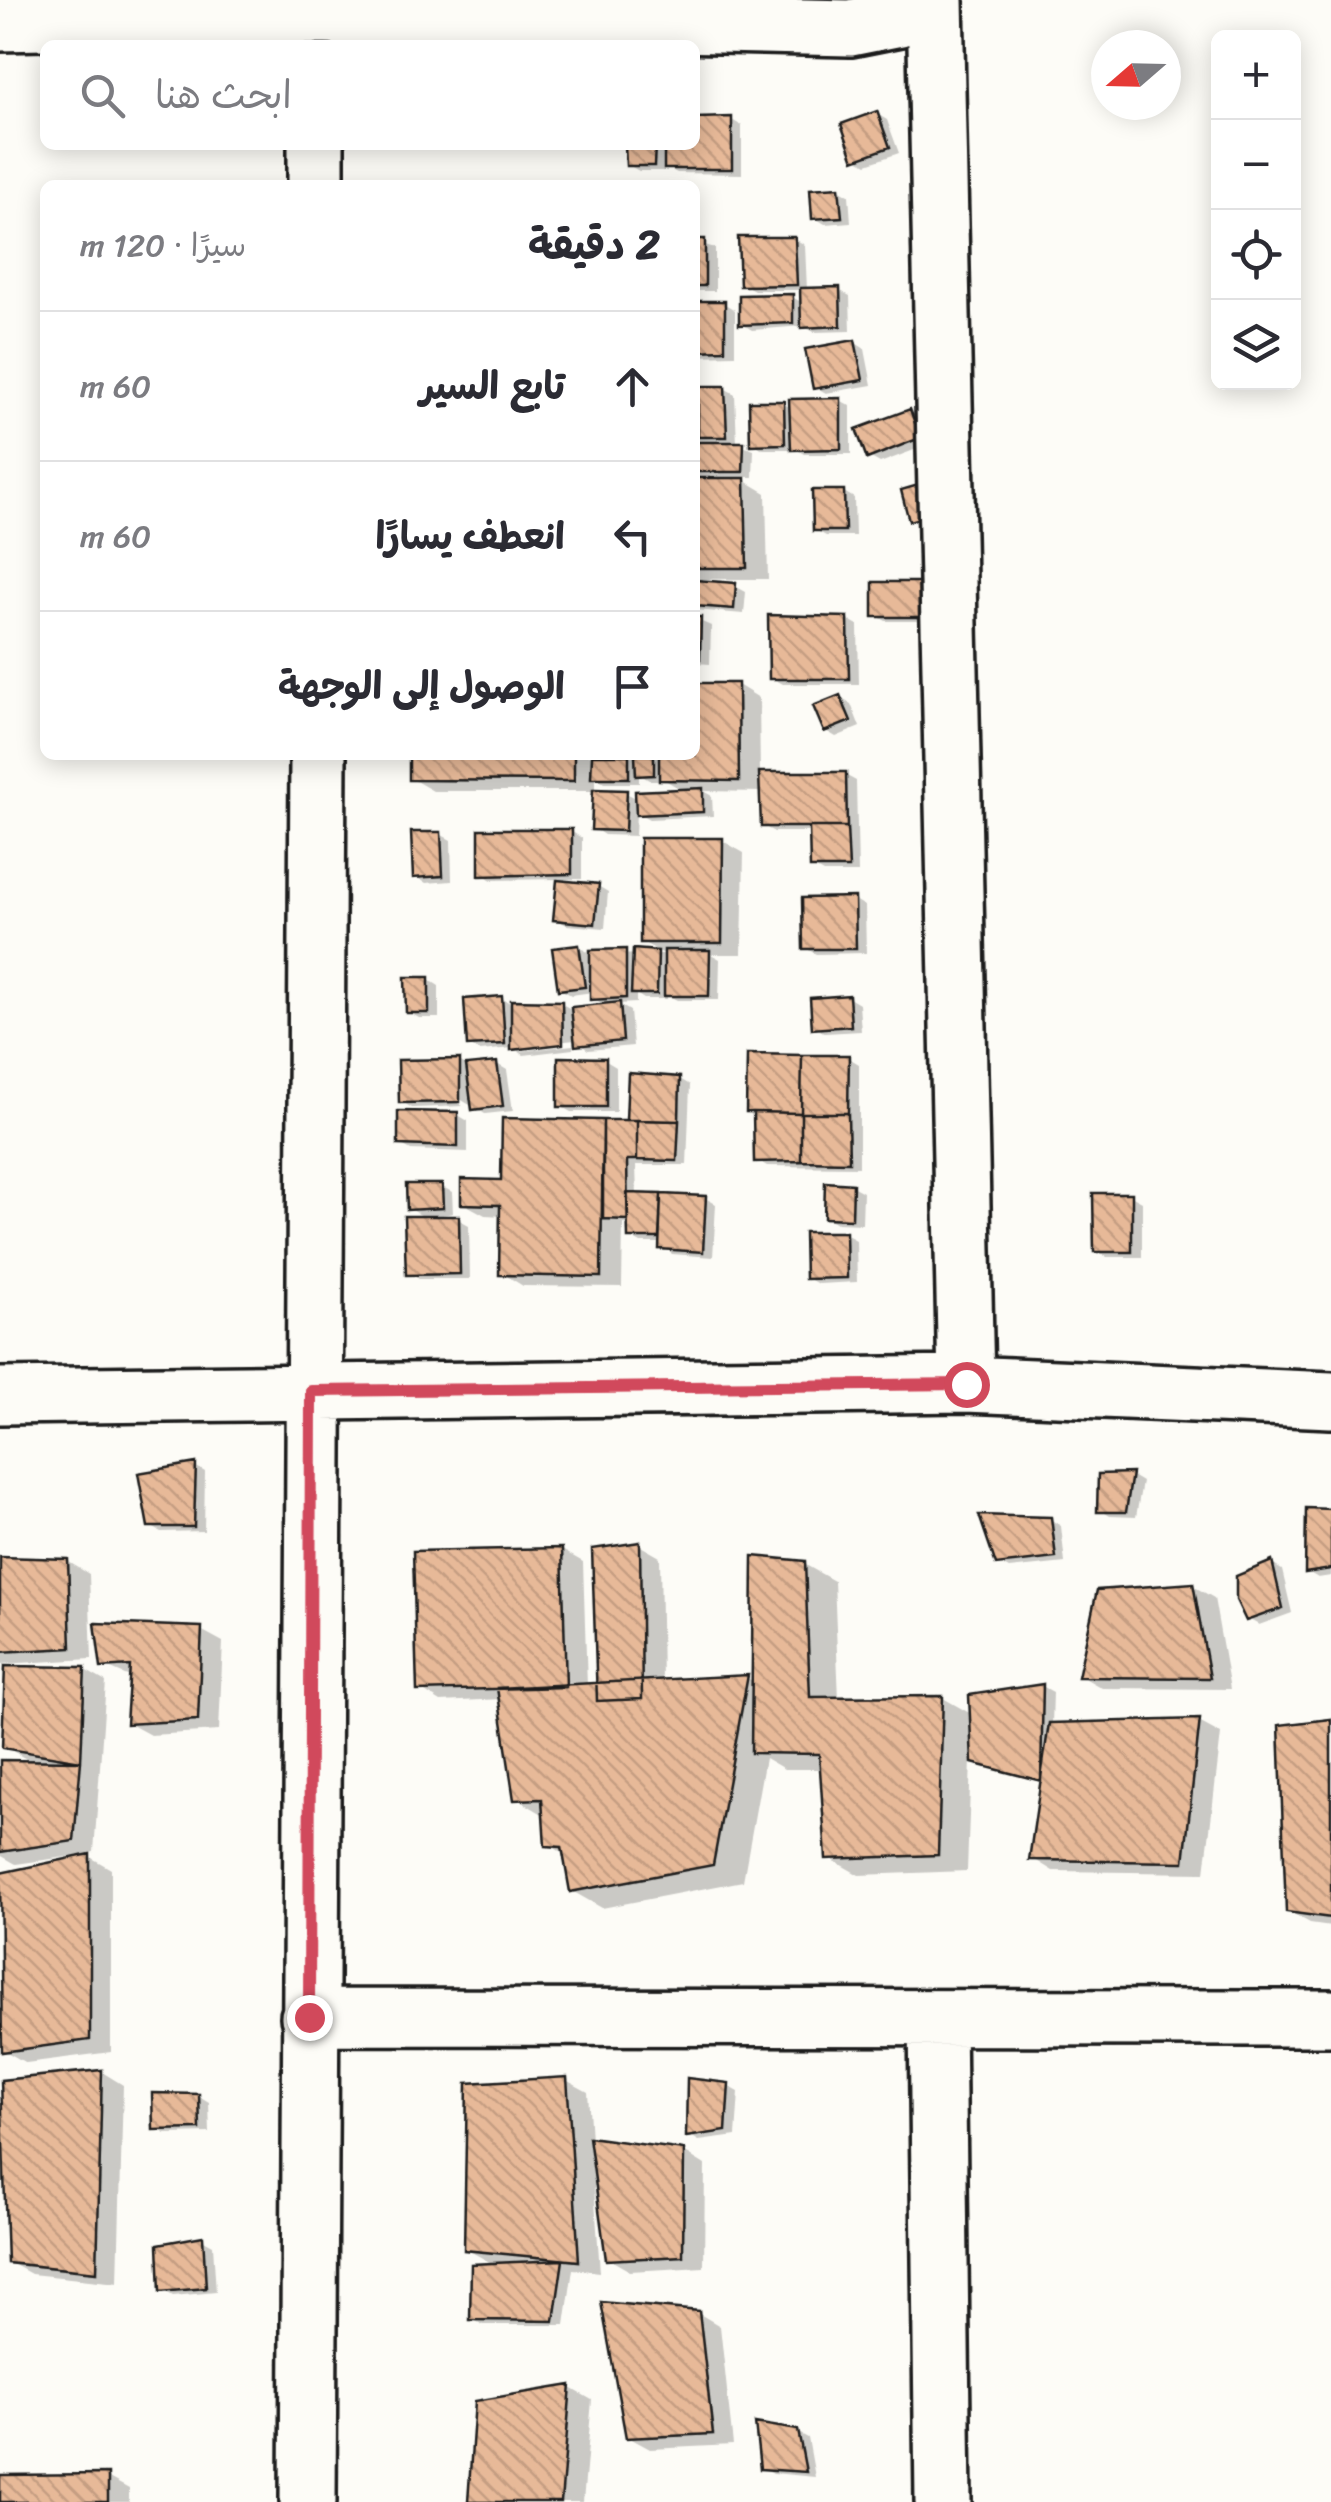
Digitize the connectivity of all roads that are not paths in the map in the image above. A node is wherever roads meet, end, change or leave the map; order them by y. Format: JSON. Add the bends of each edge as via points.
{"nodes":[{"id":1,"x":923,"y":0,"type":"edge"},
{"id":2,"x":934,"y":0,"type":"edge"},
{"id":3,"x":315,"y":20,"type":"edge"},
{"id":4,"x":0,"y":23,"type":"edge"},
{"id":5,"x":316,"y":150,"type":"edge"},
{"id":6,"x":316,"y":180,"type":"edge"},
{"id":7,"x":318,"y":760,"type":"edge"},
{"id":8,"x":966,"y":1384,"type":"junction"},
{"id":9,"x":311,"y":1391,"type":"junction"},
{"id":10,"x":0,"y":1396,"type":"edge"},
{"id":11,"x":1331,"y":1400,"type":"edge"},
{"id":12,"x":309,"y":2017,"type":"junction"},
{"id":13,"x":937,"y":2018,"type":"junction"},
{"id":14,"x":1331,"y":2018,"type":"edge"},
{"id":15,"x":308,"y":2502,"type":"edge"},
{"id":16,"x":943,"y":2502,"type":"edge"}],
"edges":[{"from":1,"to":3,"type":"street","via":[[900,18],[850,28]]},
{"from":2,"to":8,"type":"street"},
{"from":3,"to":4,"type":"street"},
{"from":5,"to":6,"type":"street"},
{"from":7,"to":9,"type":"street"},
{"from":8,"to":9,"type":"street"},
{"from":8,"to":11,"type":"street"},
{"from":9,"to":10,"type":"street"},
{"from":9,"to":12,"type":"street"},
{"from":12,"to":13,"type":"street"},
{"from":12,"to":15,"type":"street"},
{"from":13,"to":14,"type":"street"},
{"from":13,"to":16,"type":"street"}]}
